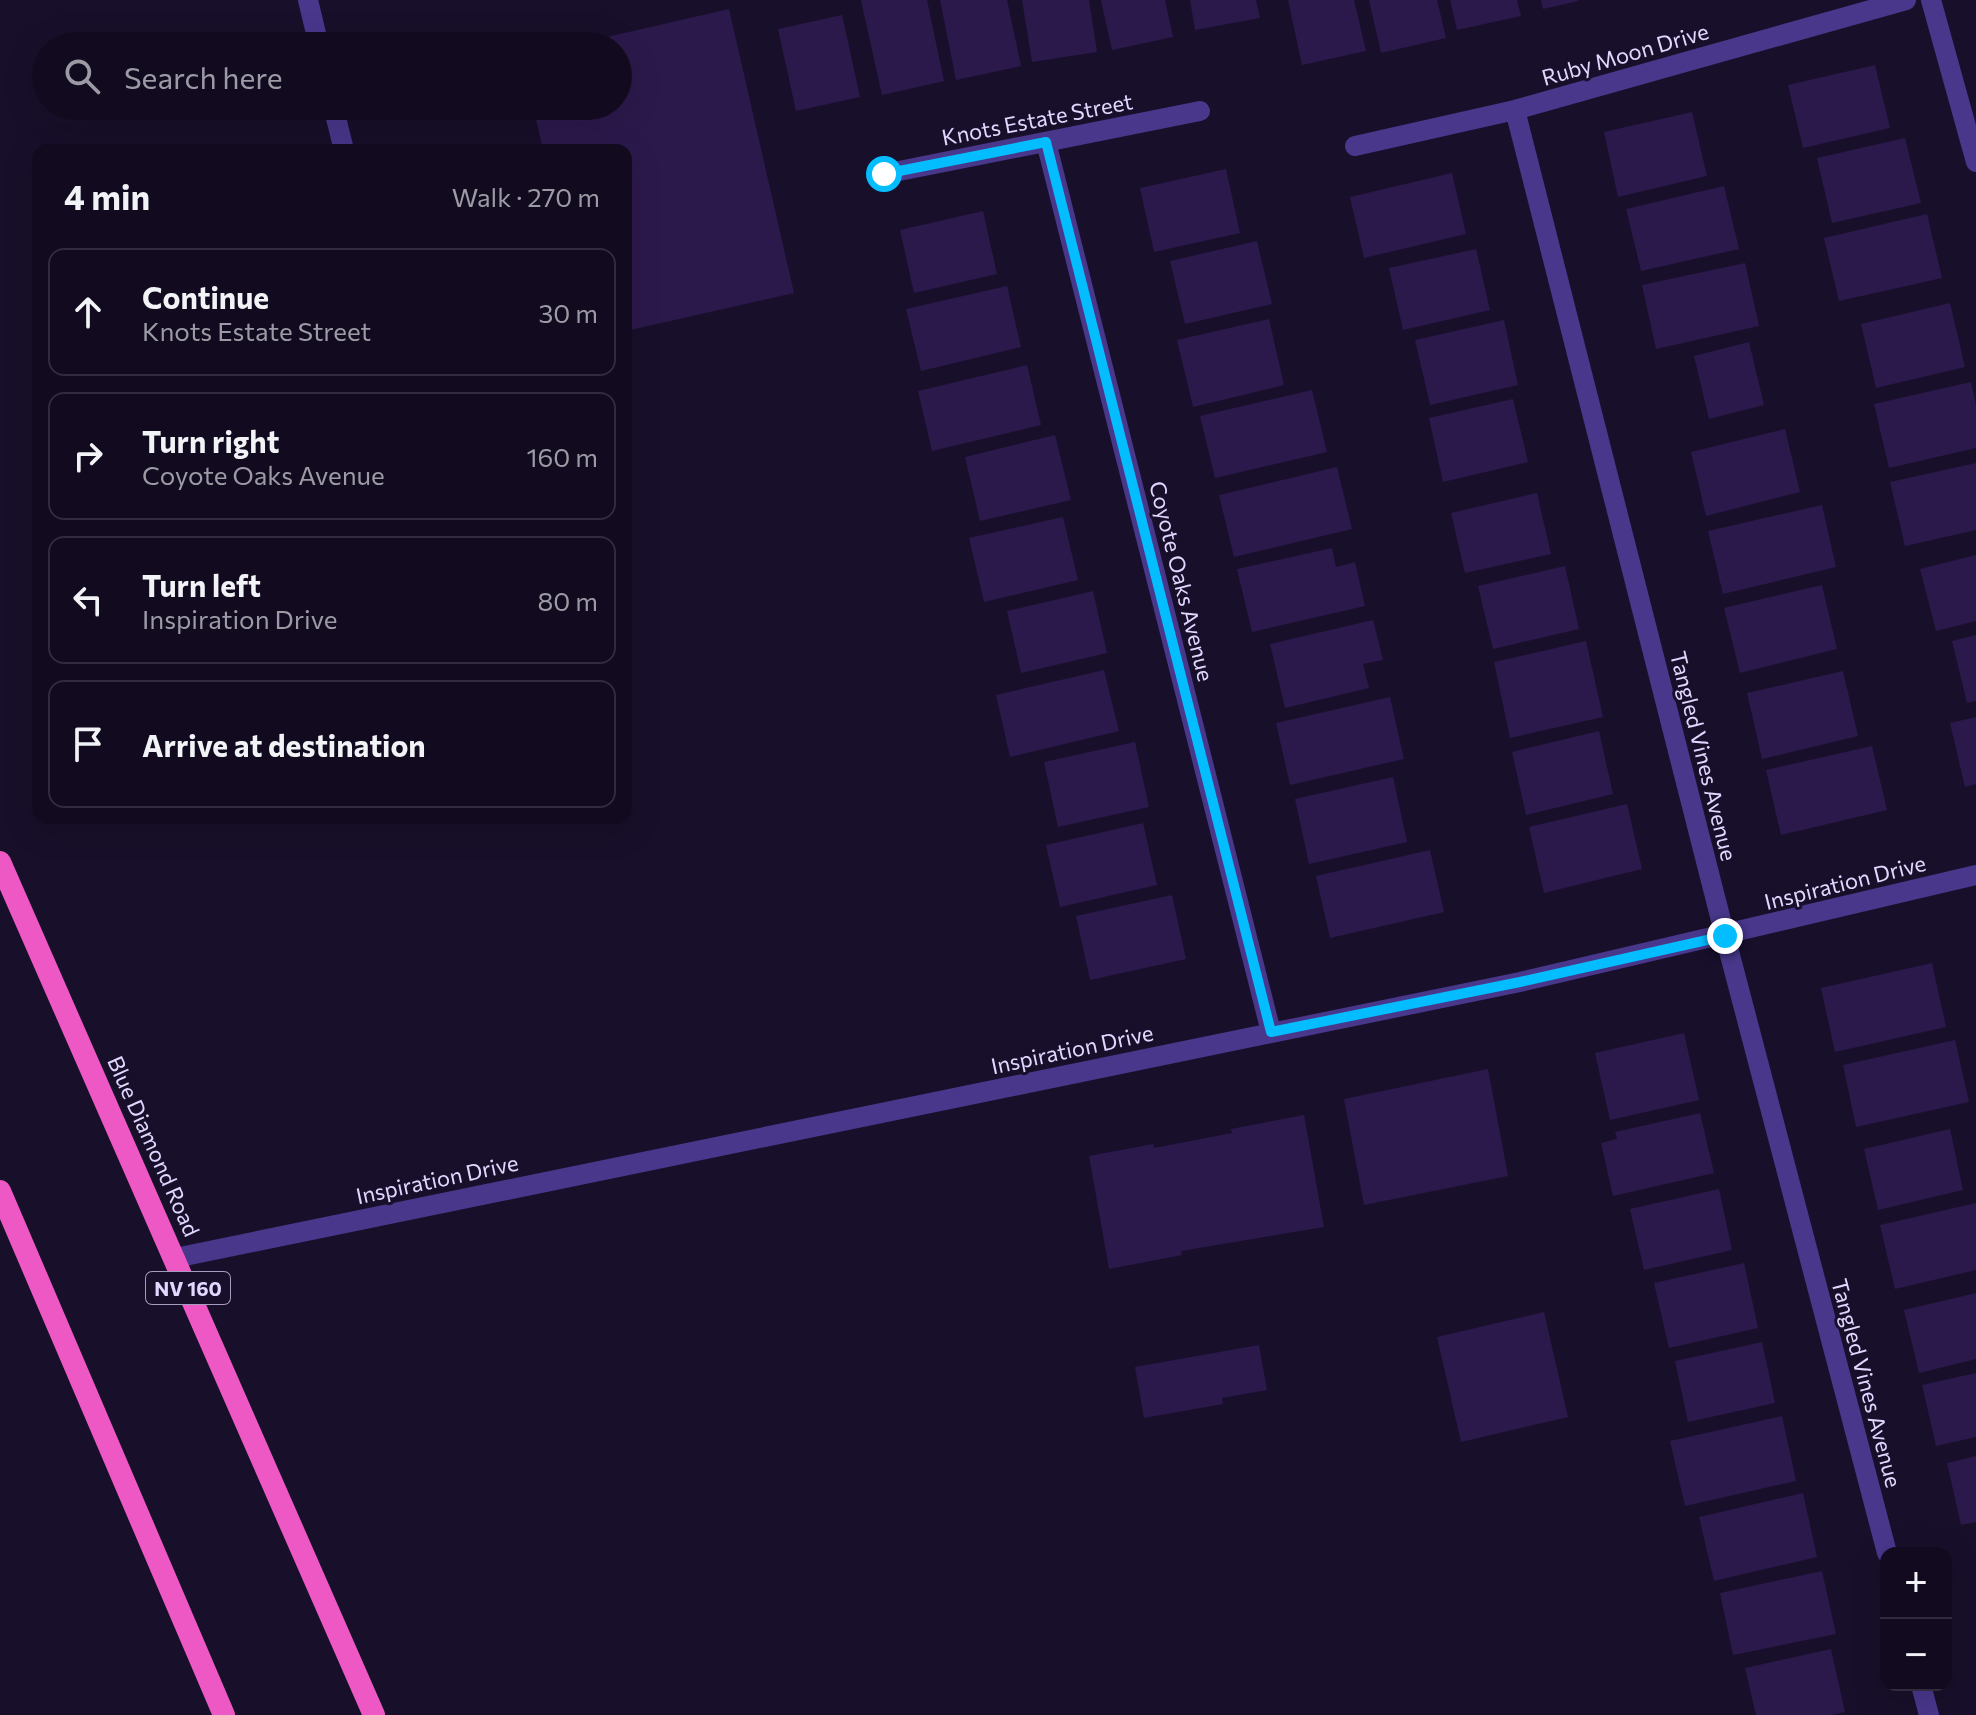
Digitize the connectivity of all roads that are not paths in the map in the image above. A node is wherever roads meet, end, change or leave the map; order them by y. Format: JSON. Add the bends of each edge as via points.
{"nodes":[{"id":1,"x":308,"y":0,"type":"edge"},
{"id":2,"x":1906,"y":0,"type":"edge"},
{"id":3,"x":1931,"y":0,"type":"edge"},
{"id":4,"x":316,"y":32,"type":"edge"},
{"id":5,"x":1515,"y":110,"type":"junction"},
{"id":6,"x":1200,"y":111,"type":"dead end"},
{"id":7,"x":336,"y":120,"type":"edge"},
{"id":8,"x":1046,"y":142,"type":"junction"},
{"id":9,"x":342,"y":144,"type":"edge"},
{"id":10,"x":1355,"y":146,"type":"dead end"},
{"id":11,"x":1976,"y":162,"type":"edge"},
{"id":12,"x":884,"y":174,"type":"dead end"},
{"id":13,"x":0,"y":862,"type":"edge"},
{"id":14,"x":1976,"y":875,"type":"edge"},
{"id":15,"x":1725,"y":936,"type":"junction"},
{"id":16,"x":1271,"y":1032,"type":"junction"},
{"id":17,"x":0,"y":1191,"type":"edge"},
{"id":18,"x":175,"y":1258,"type":"junction"},
{"id":19,"x":1885,"y":1547,"type":"edge"},
{"id":20,"x":1923,"y":1691,"type":"edge"},
{"id":21,"x":224,"y":1715,"type":"edge"},
{"id":22,"x":374,"y":1715,"type":"edge"},
{"id":23,"x":1929,"y":1715,"type":"edge"}],
"edges":[{"from":1,"to":4,"type":"street"},
{"from":2,"to":5,"type":"street","name":"Ruby Moon Drive"},
{"from":3,"to":11,"type":"street"},
{"from":5,"to":10,"type":"street","name":"Ruby Moon Drive"},
{"from":5,"to":15,"type":"street","name":"Tangled Vines Avenue"},
{"from":6,"to":8,"type":"street","name":"Knots Estate Street"},
{"from":7,"to":9,"type":"street"},
{"from":8,"to":12,"type":"street","name":"Knots Estate Street"},
{"from":8,"to":16,"type":"street","name":"Coyote Oaks Avenue"},
{"from":13,"to":18,"type":"highway","name":"Blue Diamond Road","number":"NV 160"},
{"from":14,"to":15,"type":"street","name":"Inspiration Drive"},
{"from":15,"to":16,"type":"street","name":"Inspiration Drive"},
{"from":15,"to":19,"type":"street","name":"Tangled Vines Avenue"},
{"from":16,"to":18,"type":"street","name":"Inspiration Drive"},
{"from":17,"to":21,"type":"highway"},
{"from":18,"to":22,"type":"highway","name":"Blue Diamond Road","number":"NV 160"},
{"from":20,"to":23,"type":"street"}]}
